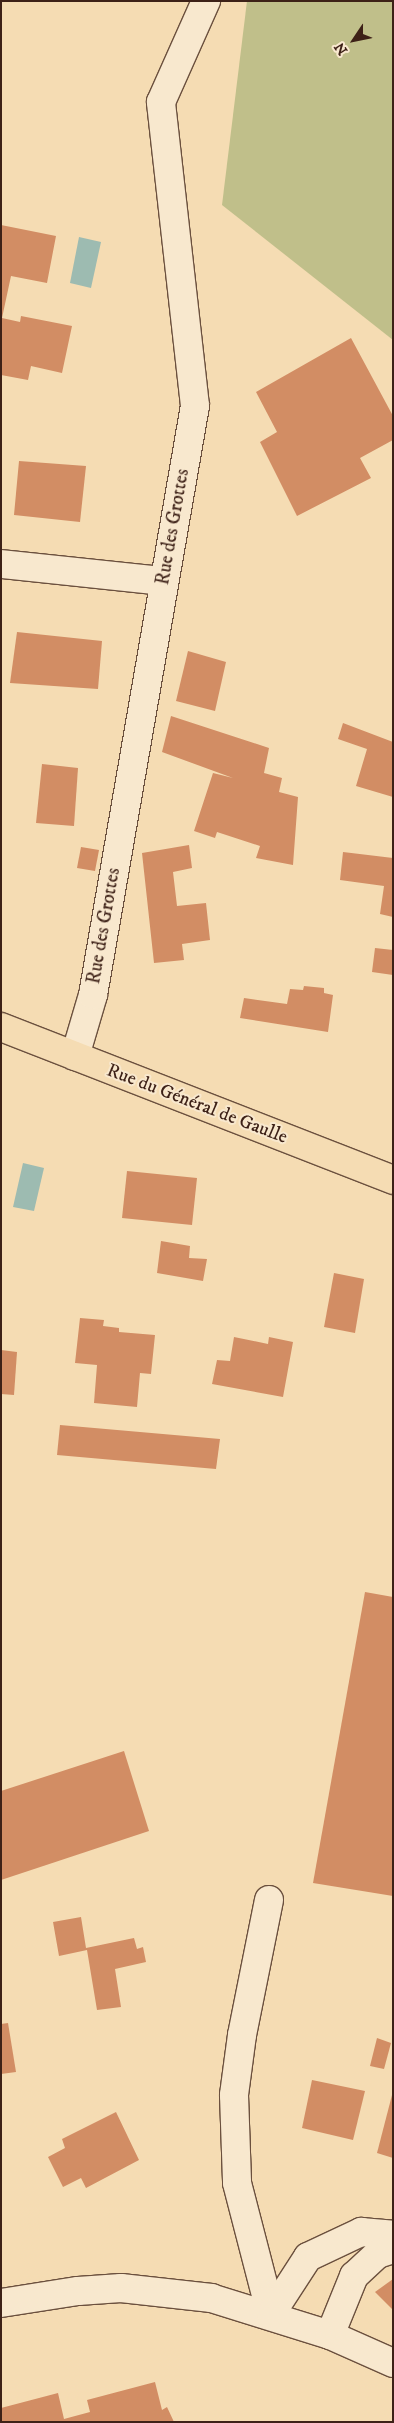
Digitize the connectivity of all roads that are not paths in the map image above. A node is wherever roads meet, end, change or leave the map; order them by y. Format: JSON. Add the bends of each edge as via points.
{"nodes":[{"id":1,"x":206,"y":1,"type":"edge"},
{"id":2,"x":1,"y":564,"type":"edge"},
{"id":3,"x":164,"y":581,"type":"junction"},
{"id":4,"x":1,"y":1026,"type":"edge"},
{"id":5,"x":74,"y":1056,"type":"junction"},
{"id":6,"x":393,"y":1180,"type":"edge"},
{"id":7,"x":269,"y":1900,"type":"dead end"},
{"id":8,"x":393,"y":2235,"type":"edge"},
{"id":9,"x":393,"y":2249,"type":"edge"},
{"id":10,"x":1,"y":2303,"type":"edge"},
{"id":11,"x":270,"y":2314,"type":"junction"},
{"id":12,"x":330,"y":2335,"type":"junction"},
{"id":13,"x":393,"y":2363,"type":"edge"}],
"edges":[{"from":1,"to":3,"type":"street","name":"Rue des Grottes","via":[[161,102],[195,406]]},
{"from":2,"to":3,"type":"street"},
{"from":3,"to":5,"type":"street","name":"Rue des Grottes","via":[[93,995]]},
{"from":4,"to":5,"type":"main road","name":"Rue du Général de Gaulle"},
{"from":5,"to":6,"type":"main road","name":"Rue du Général de Gaulle"},
{"from":7,"to":11,"type":"street","via":[[242,2035],[234,2094],[236,2182]]},
{"from":8,"to":11,"type":"street","via":[[361,2232],[308,2257]]},
{"from":9,"to":12,"type":"street","via":[[378,2254],[354,2276]]},
{"from":10,"to":11,"type":"street","via":[[78,2290],[121,2288],[211,2298]]},
{"from":11,"to":12,"type":"street"},
{"from":12,"to":13,"type":"street"}]}
